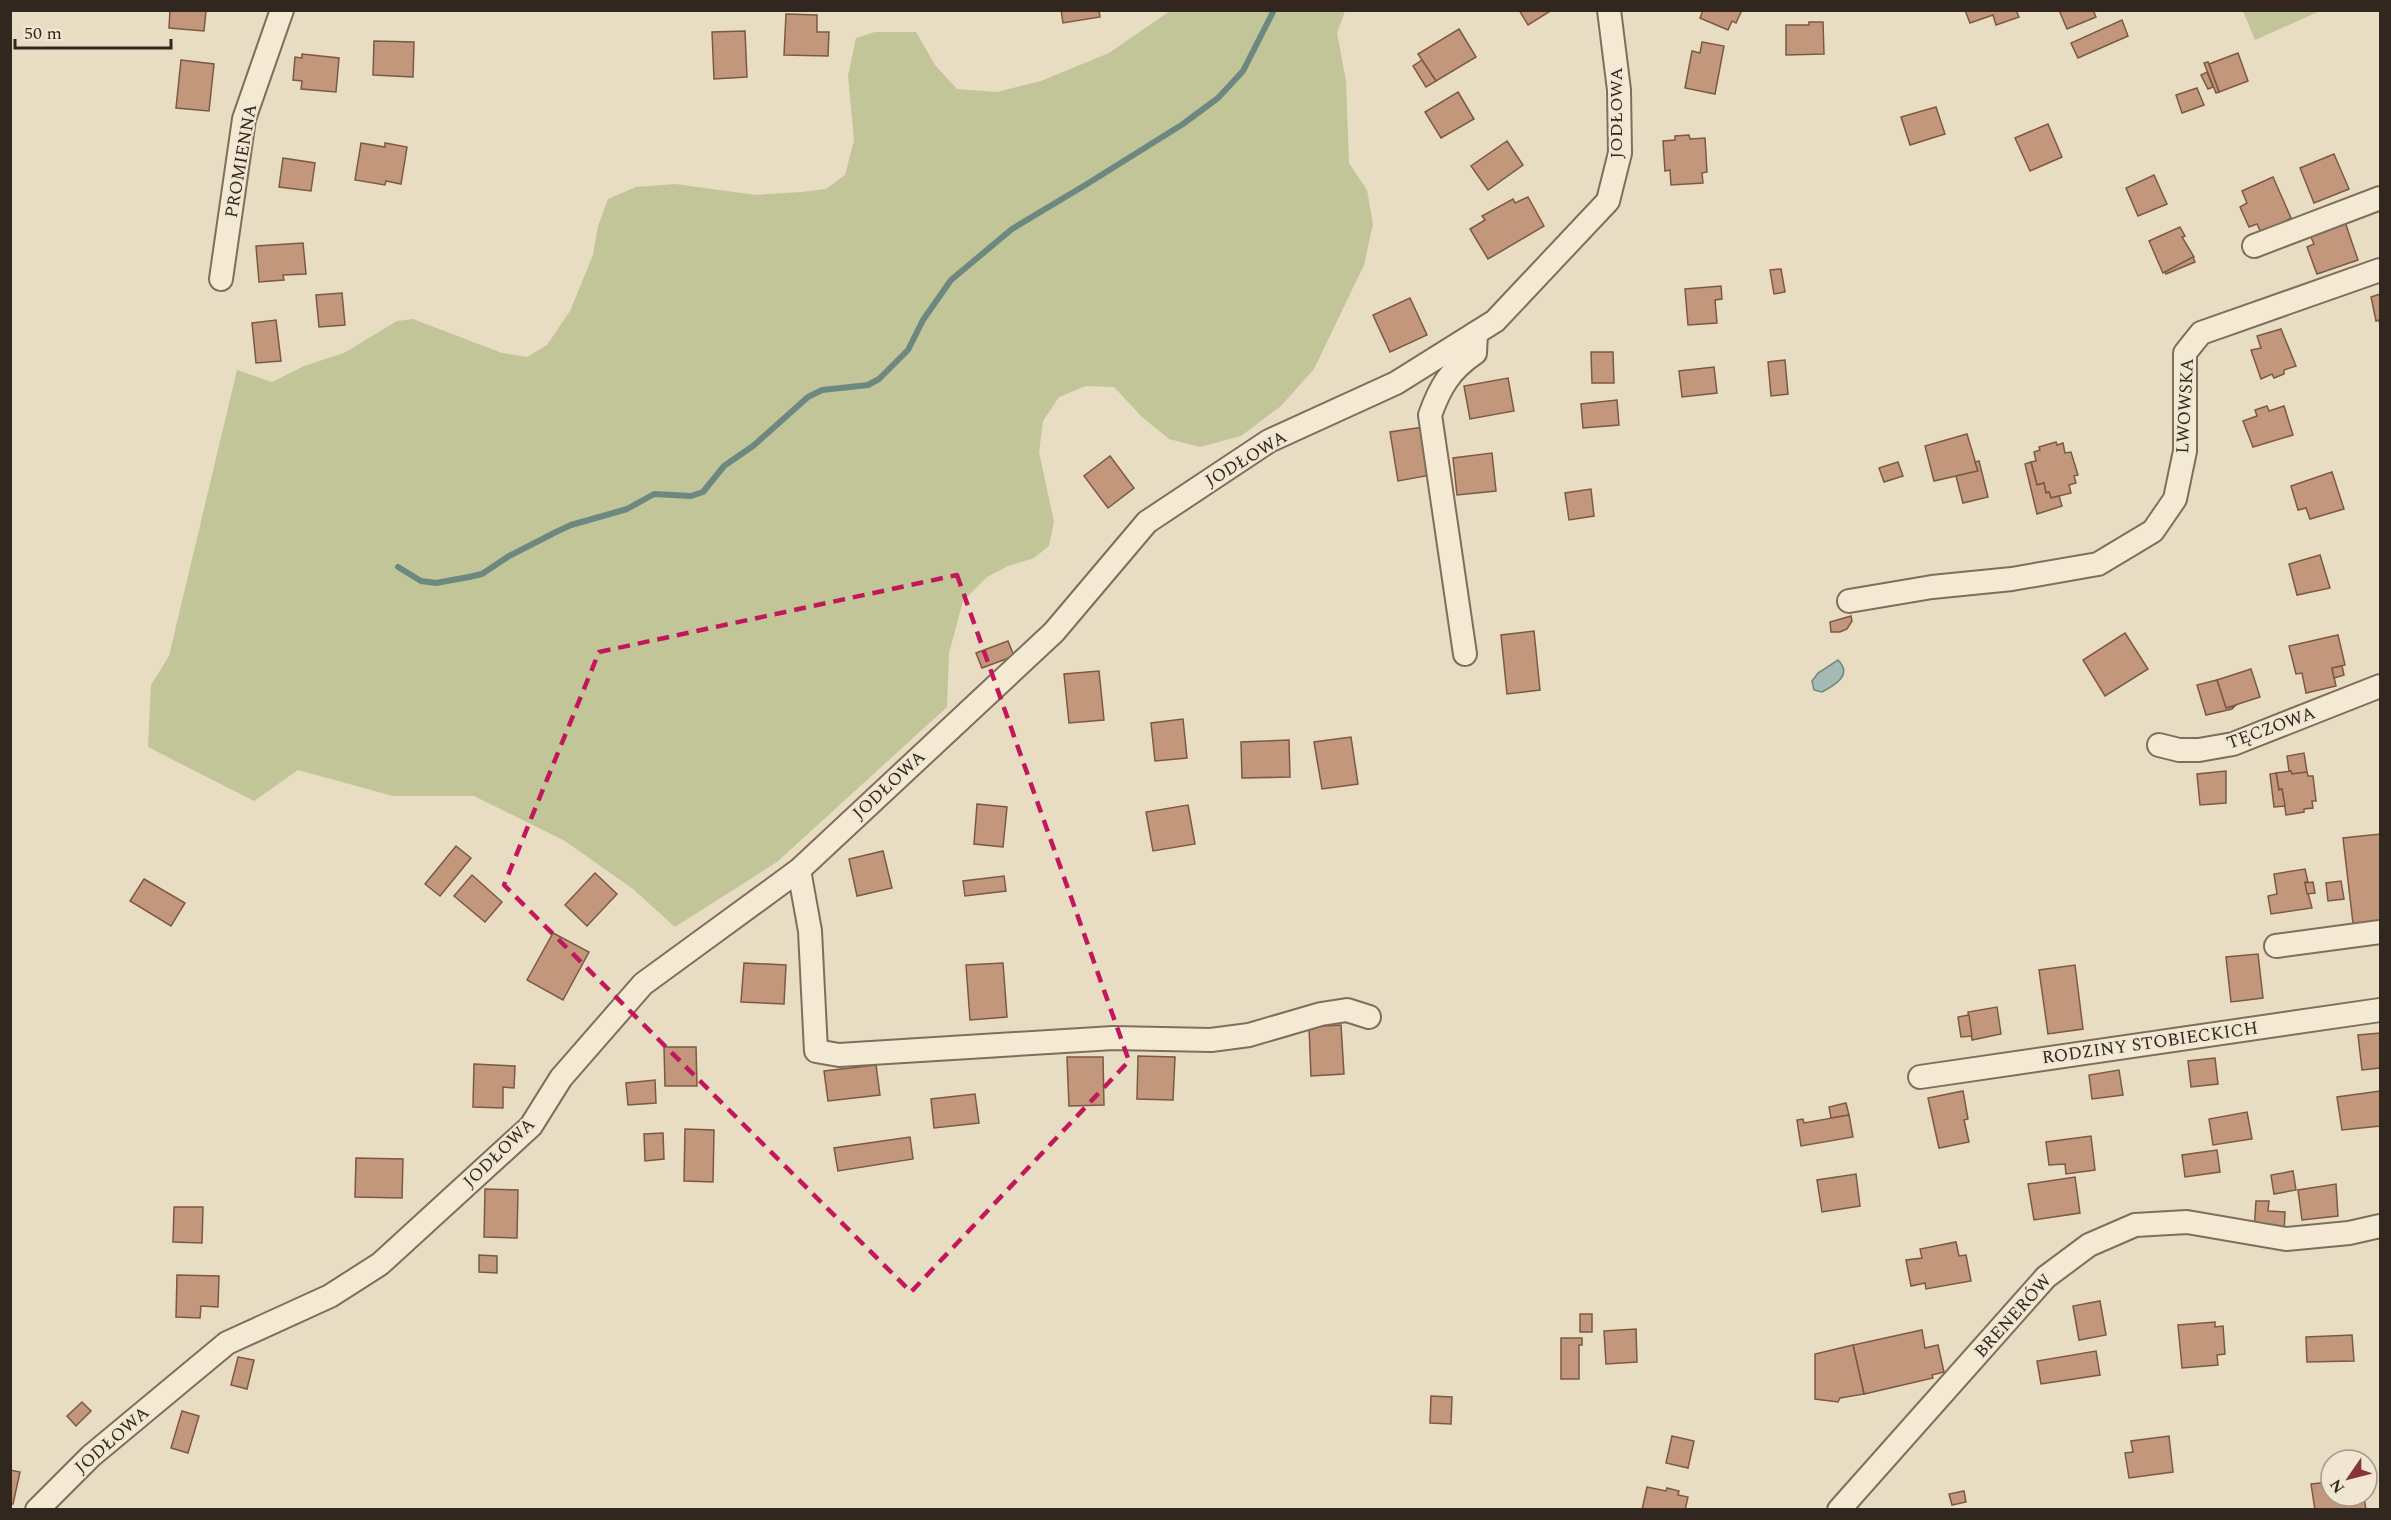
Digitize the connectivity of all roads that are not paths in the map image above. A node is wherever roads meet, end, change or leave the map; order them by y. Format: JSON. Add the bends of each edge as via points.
{"nodes":[{"id":1,"x":282,"y":10,"type":"edge"},
{"id":2,"x":1609,"y":10,"type":"edge"},
{"id":3,"x":2380,"y":198,"type":"edge"},
{"id":4,"x":2254,"y":246,"type":"dead end"},
{"id":5,"x":2380,"y":270,"type":"edge"},
{"id":6,"x":221,"y":279,"type":"dead end"},
{"id":7,"x":1476,"y":333,"type":"junction"},
{"id":8,"x":1849,"y":601,"type":"dead end"},
{"id":9,"x":1465,"y":654,"type":"dead end"},
{"id":10,"x":2380,"y":686,"type":"edge"},
{"id":11,"x":2159,"y":745,"type":"dead end"},
{"id":12,"x":799,"y":870,"type":"junction"},
{"id":13,"x":2380,"y":932,"type":"edge"},
{"id":14,"x":2276,"y":946,"type":"dead end"},
{"id":15,"x":2380,"y":1010,"type":"edge"},
{"id":16,"x":1369,"y":1017,"type":"dead end"},
{"id":17,"x":1920,"y":1077,"type":"dead end"},
{"id":18,"x":2380,"y":1226,"type":"edge"},
{"id":19,"x":37,"y":1509,"type":"edge"},
{"id":20,"x":1839,"y":1509,"type":"edge"}],
"edges":[{"from":1,"to":6,"type":"street","name":"PROMIENNA","via":[[244,119]]},
{"from":2,"to":7,"type":"street","name":"JODŁOWA","via":[[1619,90],[1620,153],[1608,201],[1495,321]]},
{"from":3,"to":4,"type":"street"},
{"from":5,"to":8,"type":"street","name":"LWOWSKA","via":[[2200,333],[2185,353],[2185,451],[2175,499],[2153,531],[2098,564]]},
{"from":7,"to":9,"type":"street","via":[[1474,353],[1458,365],[1438,391],[1430,416]]},
{"from":7,"to":12,"type":"street","name":"JODŁOWA","via":[[1396,383],[1269,441],[1147,522],[1054,632]]},
{"from":10,"to":11,"type":"street","name":"TĘCZOWA","via":[[2233,744],[2199,750]]},
{"from":12,"to":16,"type":"street","via":[[810,931],[816,1051],[838,1055],[1113,1038],[1211,1040],[1249,1035],[1339,1011]]},
{"from":12,"to":19,"type":"street","name":"JODŁOWA","via":[[644,984],[561,1078],[531,1126],[380,1264],[330,1296],[227,1343],[91,1456]]},
{"from":13,"to":14,"type":"street"},
{"from":15,"to":17,"type":"street","name":"RODZINY STOBIECKICH"},
{"from":18,"to":20,"type":"street","name":"BRENERÓW","via":[[2286,1239],[2187,1222],[2135,1225],[2089,1245],[2046,1277]]}]}
